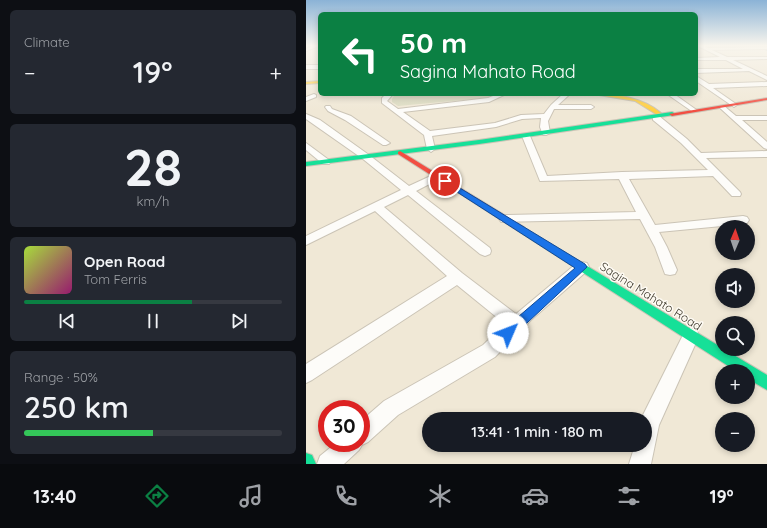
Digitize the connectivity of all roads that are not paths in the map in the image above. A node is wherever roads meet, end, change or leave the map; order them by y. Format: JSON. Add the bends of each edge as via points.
{"nodes":[{"id":1,"x":745,"y":68,"type":"edge"},
{"id":2,"x":750,"y":70,"type":"junction"},
{"id":3,"x":767,"y":70,"type":"edge"},
{"id":4,"x":698,"y":71,"type":"edge"},
{"id":5,"x":767,"y":78,"type":"edge"},
{"id":6,"x":698,"y":79,"type":"edge"},
{"id":7,"x":318,"y":82,"type":"edge"},
{"id":8,"x":306,"y":83,"type":"edge"},
{"id":9,"x":767,"y":84,"type":"edge"},
{"id":10,"x":707,"y":86,"type":"junction"},
{"id":11,"x":314,"y":96,"type":"dead end"},
{"id":12,"x":388,"y":96,"type":"edge"},
{"id":13,"x":498,"y":96,"type":"edge"},
{"id":14,"x":565,"y":96,"type":"edge"},
{"id":15,"x":621,"y":96,"type":"edge"},
{"id":16,"x":673,"y":96,"type":"edge"},
{"id":17,"x":634,"y":97,"type":"edge"},
{"id":18,"x":306,"y":99,"type":"edge"},
{"id":19,"x":767,"y":99,"type":"edge"},
{"id":20,"x":734,"y":105,"type":"junction"},
{"id":21,"x":553,"y":107,"type":"junction"},
{"id":22,"x":591,"y":107,"type":"dead end"},
{"id":23,"x":722,"y":107,"type":"junction"},
{"id":24,"x":396,"y":111,"type":"junction"},
{"id":25,"x":694,"y":111,"type":"junction"},
{"id":26,"x":324,"y":113,"type":"junction"},
{"id":27,"x":657,"y":115,"type":"junction"},
{"id":28,"x":544,"y":116,"type":"junction"},
{"id":29,"x":735,"y":118,"type":"junction"},
{"id":30,"x":767,"y":118,"type":"edge"},
{"id":31,"x":307,"y":119,"type":"edge"},
{"id":32,"x":546,"y":133,"type":"junction"},
{"id":33,"x":428,"y":134,"type":"junction"},
{"id":34,"x":526,"y":136,"type":"junction"},
{"id":35,"x":386,"y":142,"type":"dead end"},
{"id":36,"x":306,"y":146,"type":"edge"},
{"id":37,"x":767,"y":146,"type":"edge"},
{"id":38,"x":431,"y":149,"type":"junction"},
{"id":39,"x":400,"y":153,"type":"junction"},
{"id":40,"x":767,"y":154,"type":"edge"},
{"id":41,"x":699,"y":156,"type":"junction"},
{"id":42,"x":366,"y":157,"type":"junction"},
{"id":43,"x":326,"y":162,"type":"junction"},
{"id":44,"x":306,"y":164,"type":"edge"},
{"id":45,"x":716,"y":173,"type":"junction"},
{"id":46,"x":438,"y":176,"type":"junction"},
{"id":47,"x":622,"y":176,"type":"junction"},
{"id":48,"x":409,"y":190,"type":"junction"},
{"id":49,"x":736,"y":194,"type":"dead end"},
{"id":50,"x":376,"y":206,"type":"junction"},
{"id":51,"x":643,"y":214,"type":"junction"},
{"id":52,"x":505,"y":219,"type":"junction"},
{"id":53,"x":715,"y":223,"type":"edge"},
{"id":54,"x":652,"y":229,"type":"junction"},
{"id":55,"x":306,"y":241,"type":"edge"},
{"id":56,"x":485,"y":251,"type":"dead end"},
{"id":57,"x":582,"y":267,"type":"junction"},
{"id":58,"x":670,"y":270,"type":"dead end"},
{"id":59,"x":457,"y":277,"type":"junction"},
{"id":60,"x":517,"y":324,"type":"junction"},
{"id":61,"x":691,"y":336,"type":"junction"},
{"id":62,"x":306,"y":374,"type":"edge"},
{"id":63,"x":767,"y":383,"type":"edge"},
{"id":64,"x":652,"y":418,"type":"edge"},
{"id":65,"x":370,"y":427,"type":"edge"},
{"id":66,"x":342,"y":452,"type":"edge"},
{"id":67,"x":643,"y":452,"type":"edge"},
{"id":68,"x":306,"y":461,"type":"edge"},
{"id":69,"x":308,"y":464,"type":"edge"},
{"id":70,"x":328,"y":464,"type":"edge"},
{"id":71,"x":640,"y":464,"type":"edge"}],
"edges":[{"from":1,"to":2,"type":"street"},
{"from":2,"to":3,"type":"street"},
{"from":2,"to":4,"type":"street"},
{"from":2,"to":5,"type":"street"},
{"from":6,"to":10,"type":"street"},
{"from":7,"to":8,"type":"street"},
{"from":9,"to":10,"type":"street"},
{"from":10,"to":20,"type":"street"},
{"from":11,"to":18,"type":"street"},
{"from":12,"to":24,"type":"street","via":[[384,101]]},
{"from":13,"to":24,"type":"street","via":[[488,100]]},
{"from":14,"to":21,"type":"street"},
{"from":15,"to":17,"type":"street"},
{"from":16,"to":25,"type":"street"},
{"from":17,"to":27,"type":"street","via":[[648,104]]},
{"from":19,"to":20,"type":"street"},
{"from":20,"to":23,"type":"street"},
{"from":21,"to":22,"type":"street"},
{"from":21,"to":28,"type":"street"},
{"from":23,"to":25,"type":"street"},
{"from":23,"to":29,"type":"street"},
{"from":24,"to":33,"type":"street"},
{"from":25,"to":27,"type":"street"},
{"from":26,"to":31,"type":"street"},
{"from":26,"to":35,"type":"street","via":[[348,118]]},
{"from":26,"to":42,"type":"street"},
{"from":27,"to":32,"type":"street"},
{"from":27,"to":41,"type":"street"},
{"from":28,"to":32,"type":"street","via":[[543,127]]},
{"from":28,"to":33,"type":"street","via":[[521,116],[496,125]]},
{"from":29,"to":30,"type":"street"},
{"from":29,"to":37,"type":"street"},
{"from":32,"to":34,"type":"street"},
{"from":33,"to":38,"type":"street"},
{"from":34,"to":38,"type":"street"},
{"from":34,"to":47,"type":"street","via":[[543,179]]},
{"from":36,"to":43,"type":"street"},
{"from":38,"to":39,"type":"street"},
{"from":39,"to":42,"type":"street"},
{"from":39,"to":46,"type":"street","name":"Sagina Mahato Road"},
{"from":40,"to":41,"type":"street"},
{"from":41,"to":45,"type":"street"},
{"from":42,"to":43,"type":"street"},
{"from":42,"to":48,"type":"street"},
{"from":43,"to":44,"type":"street"},
{"from":45,"to":47,"type":"street"},
{"from":45,"to":49,"type":"street"},
{"from":46,"to":48,"type":"street"},
{"from":46,"to":52,"type":"street","name":"Sagina Mahato Road"},
{"from":47,"to":51,"type":"street"},
{"from":48,"to":50,"type":"street"},
{"from":48,"to":56,"type":"street"},
{"from":50,"to":55,"type":"street"},
{"from":50,"to":59,"type":"street"},
{"from":51,"to":52,"type":"street"},
{"from":51,"to":54,"type":"street"},
{"from":52,"to":57,"type":"street","name":"Sagina Mahato Road"},
{"from":53,"to":54,"type":"street"},
{"from":54,"to":58,"type":"street"},
{"from":57,"to":60,"type":"street"},
{"from":57,"to":61,"type":"street","name":"Sagina Mahato Road"},
{"from":59,"to":60,"type":"street"},
{"from":59,"to":62,"type":"street"},
{"from":60,"to":65,"type":"street","via":[[489,351],[392,408]]},
{"from":61,"to":63,"type":"street","name":"Sagina Mahato Road"},
{"from":61,"to":64,"type":"street"},
{"from":66,"to":70,"type":"street"},
{"from":67,"to":71,"type":"street"},
{"from":68,"to":69,"type":"street"}]}
